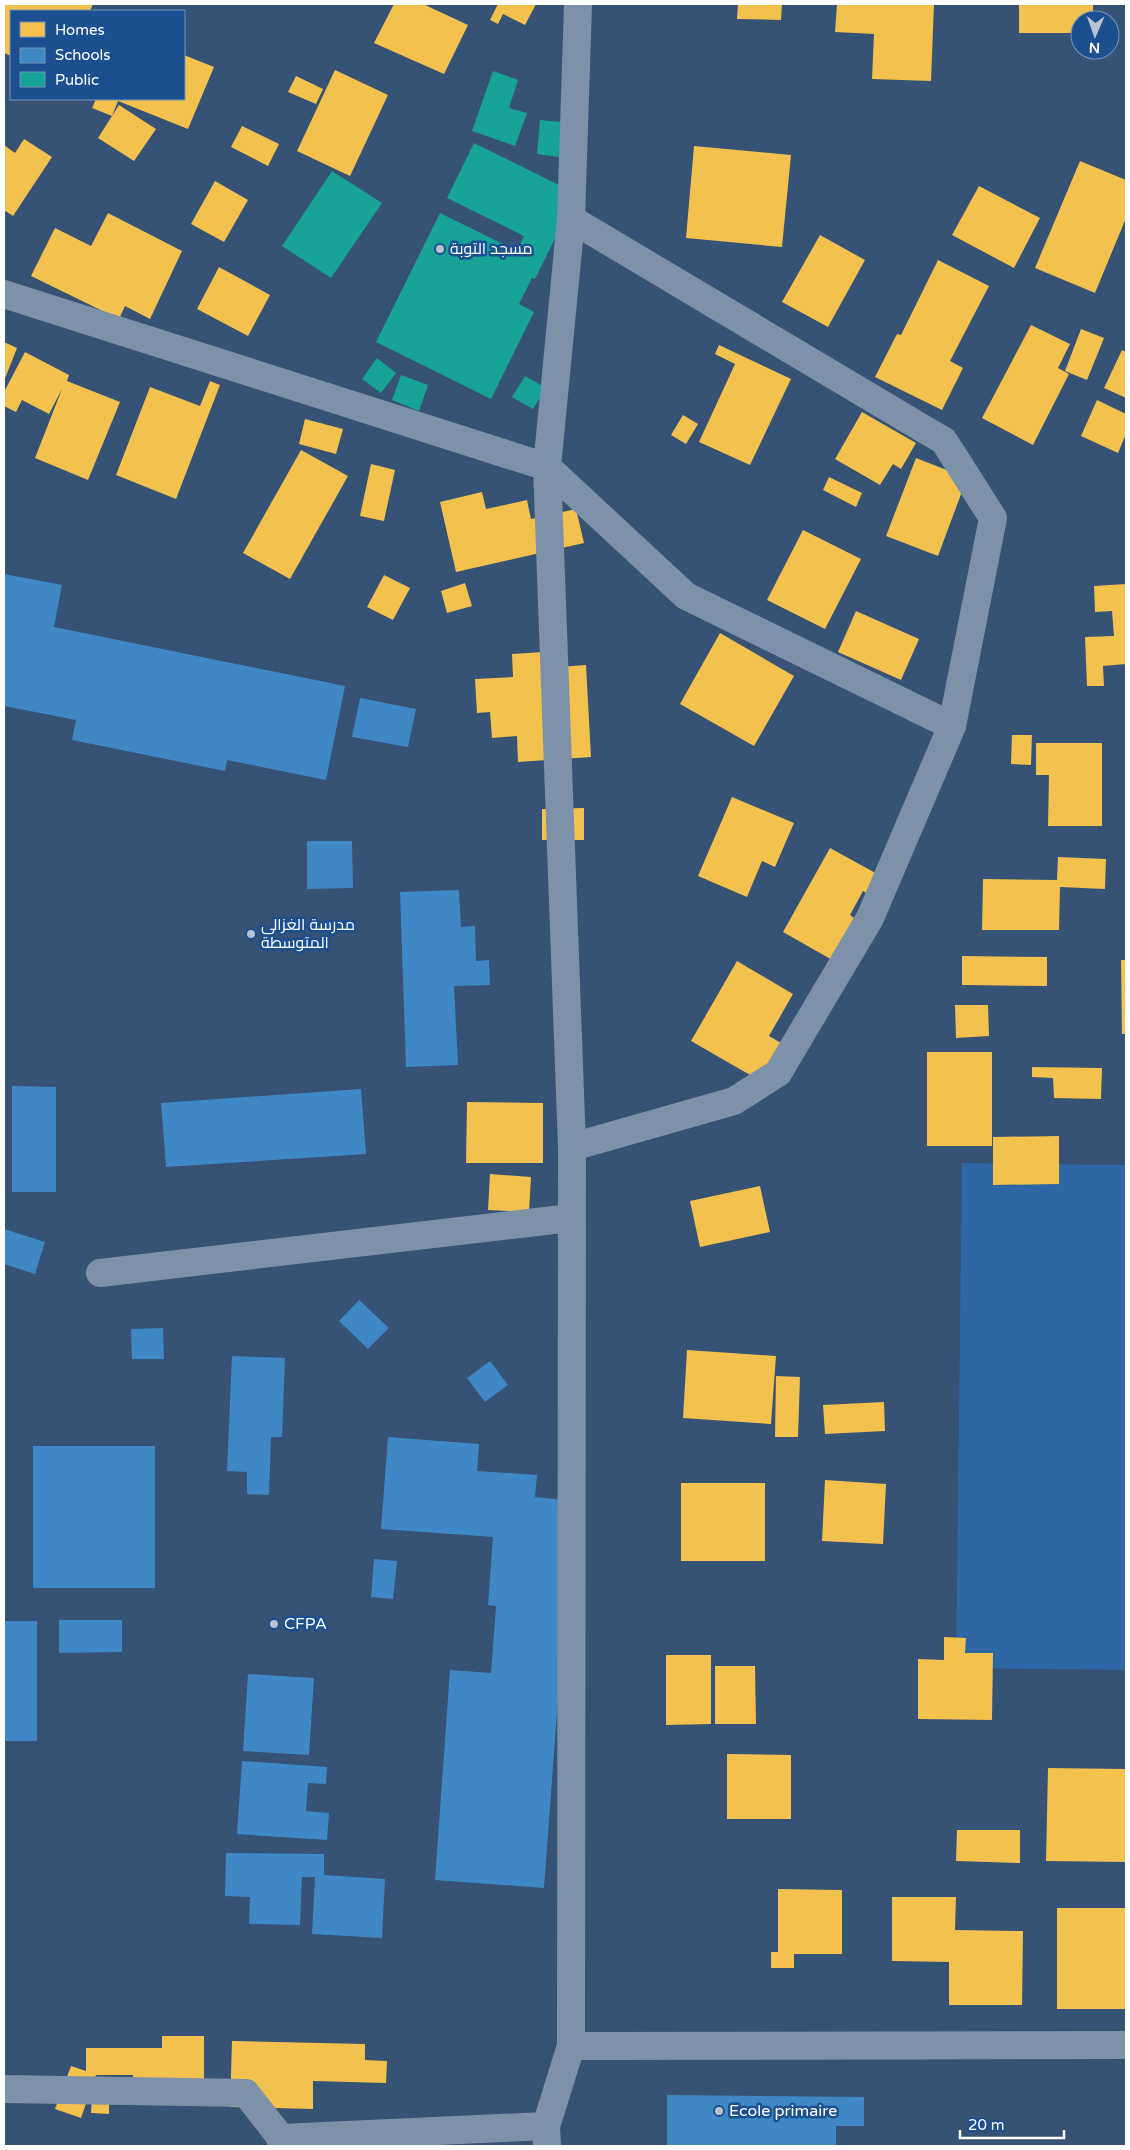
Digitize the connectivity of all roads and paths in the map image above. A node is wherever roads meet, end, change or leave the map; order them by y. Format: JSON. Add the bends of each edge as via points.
{"nodes":[{"id":1,"x":578,"y":4,"type":"edge"},
{"id":2,"x":571,"y":219,"type":"junction"},
{"id":3,"x":4,"y":294,"type":"edge"},
{"id":4,"x":547,"y":467,"type":"junction"},
{"id":5,"x":952,"y":726,"type":"junction"},
{"id":6,"x":572,"y":1147,"type":"junction"},
{"id":7,"x":571,"y":1218,"type":"junction"},
{"id":8,"x":100,"y":1273,"type":"dead end"},
{"id":9,"x":1126,"y":2045,"type":"edge"},
{"id":10,"x":571,"y":2046,"type":"junction"},
{"id":11,"x":4,"y":2089,"type":"edge"},
{"id":12,"x":546,"y":2136,"type":"edge"},
{"id":13,"x":281,"y":2142,"type":"edge"}],
"edges":[{"from":1,"to":2,"type":"street"},
{"from":2,"to":4,"type":"street"},
{"from":2,"to":5,"type":"street","via":[[944,441],[993,518]]},
{"from":3,"to":4,"type":"street"},
{"from":4,"to":5,"type":"street","via":[[686,596]]},
{"from":4,"to":6,"type":"street"},
{"from":5,"to":6,"type":"street","via":[[870,918],[778,1073],[734,1101]]},
{"from":6,"to":7,"type":"street"},
{"from":7,"to":8,"type":"street"},
{"from":7,"to":10,"type":"street"},
{"from":9,"to":10,"type":"street"},
{"from":10,"to":12,"type":"street"},
{"from":11,"to":13,"type":"street","via":[[246,2093]]},
{"from":12,"to":13,"type":"street"}]}
